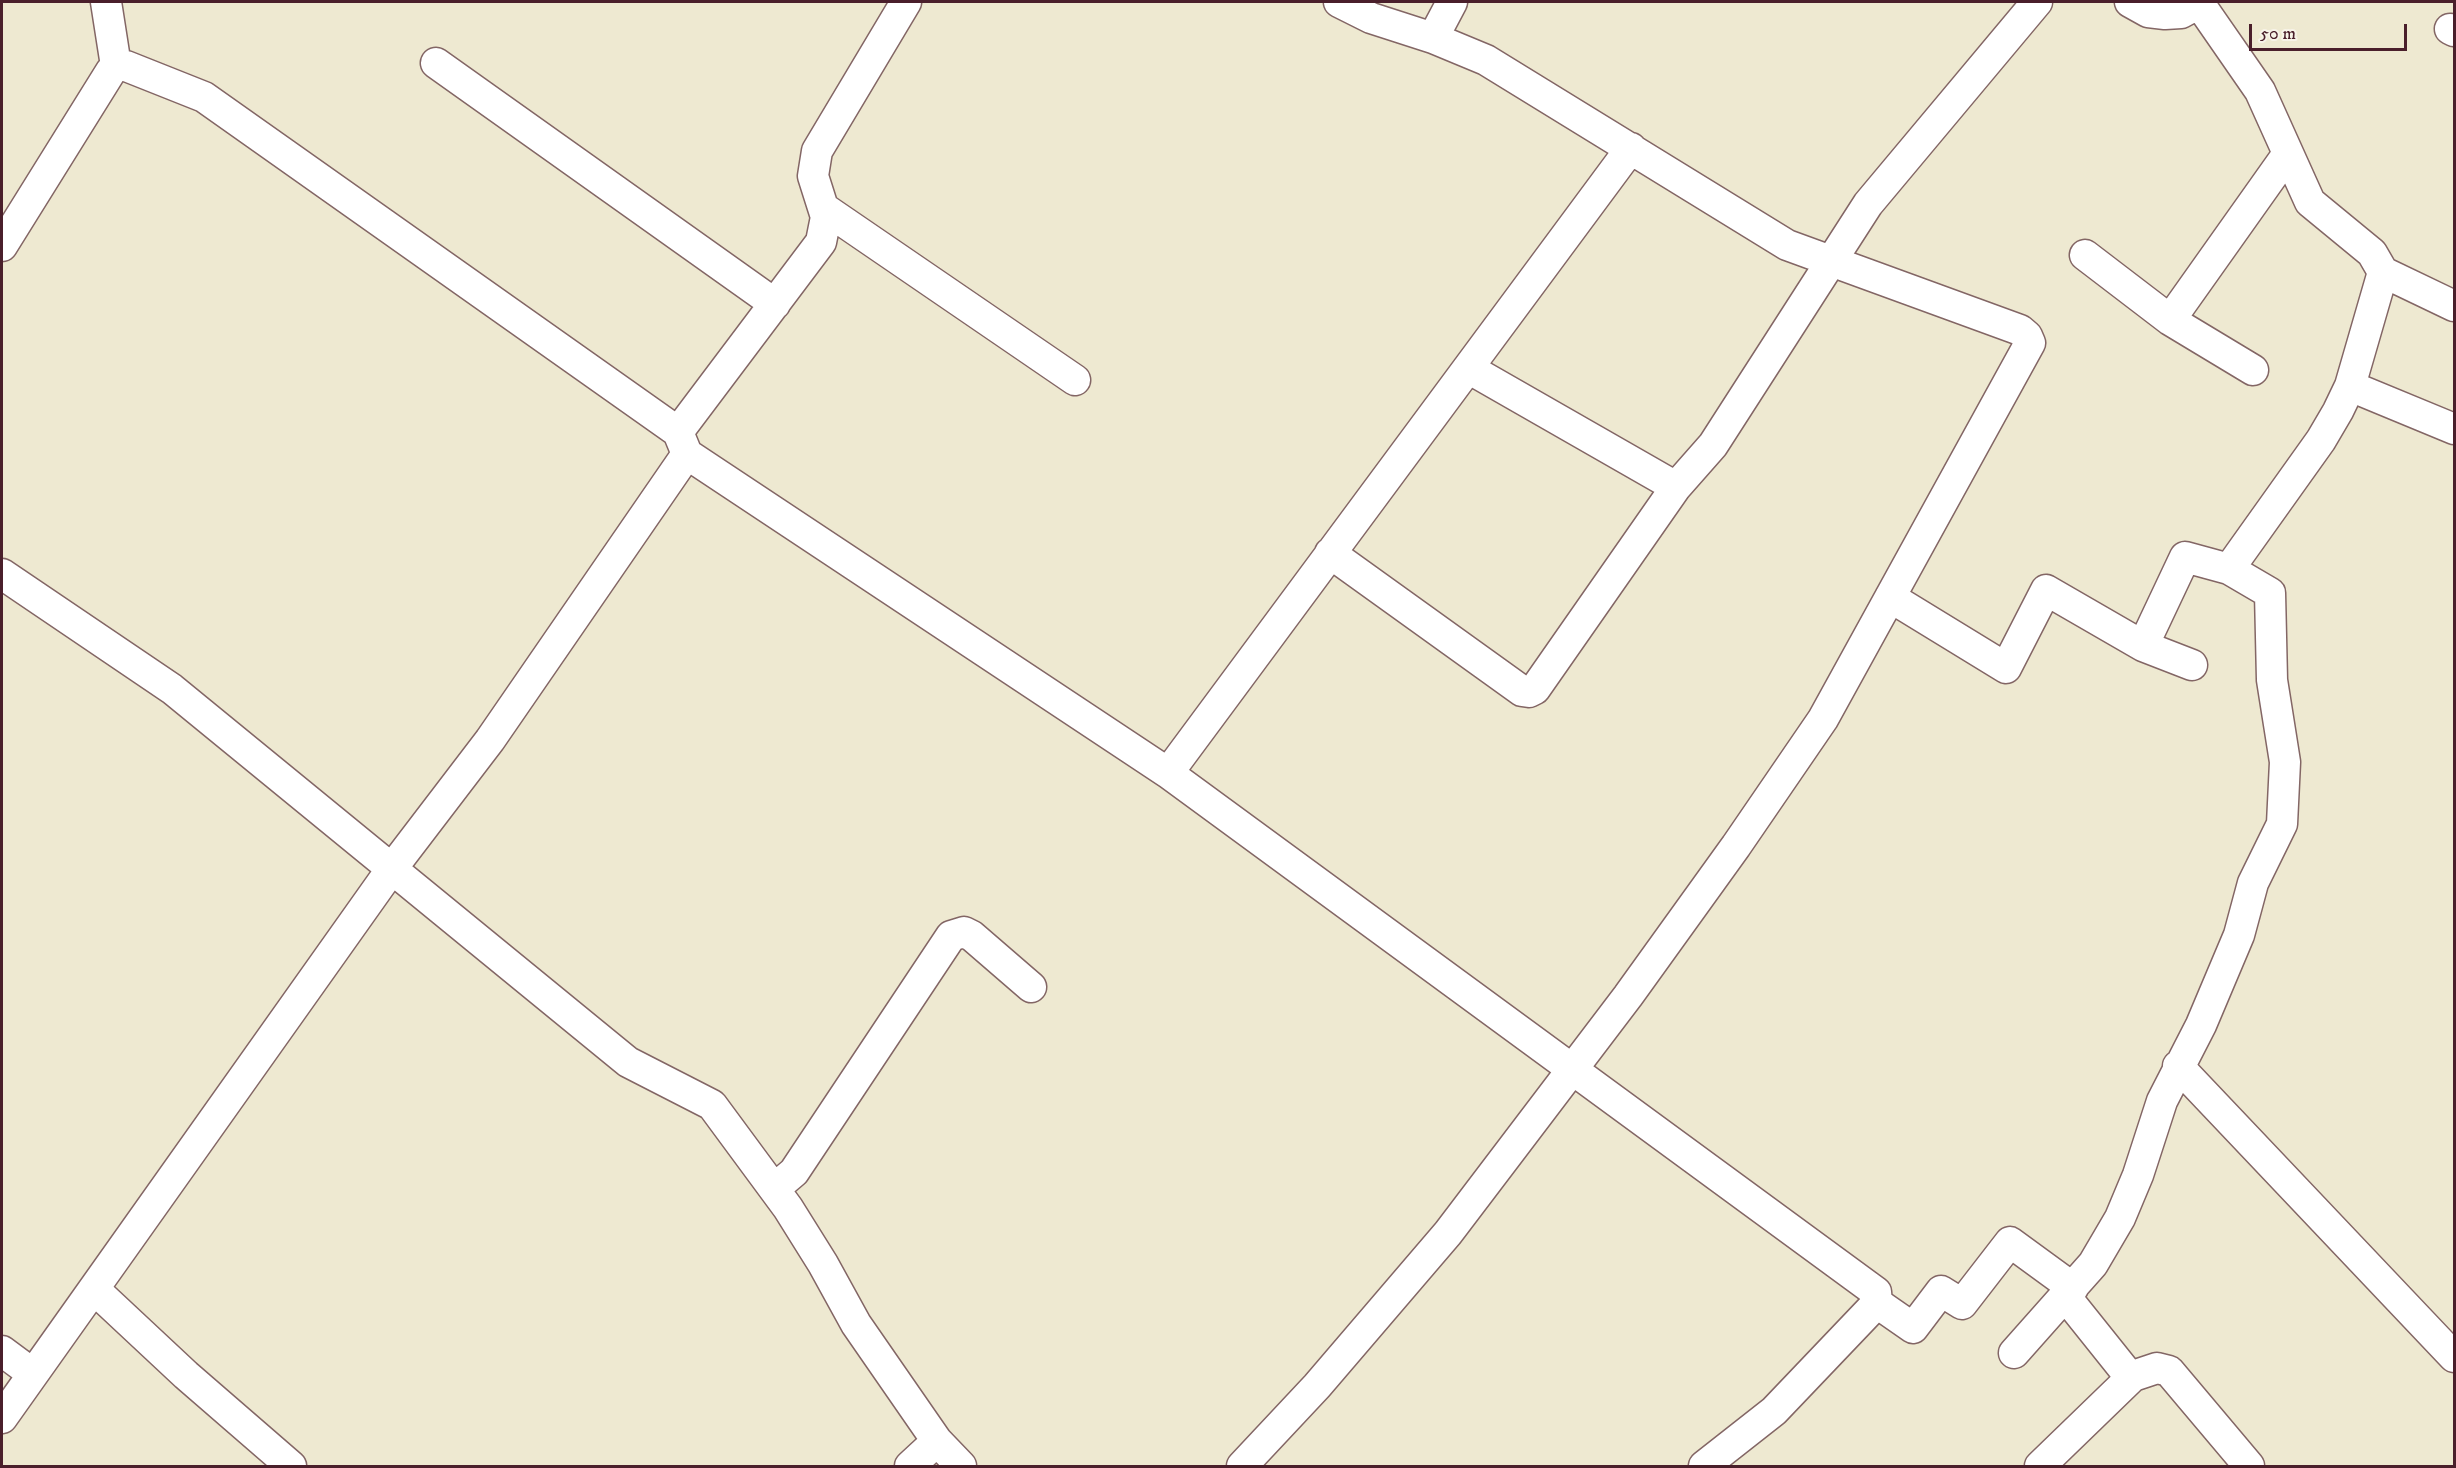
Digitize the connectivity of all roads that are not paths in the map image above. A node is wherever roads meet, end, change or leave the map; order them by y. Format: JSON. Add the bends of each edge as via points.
{"nodes":[{"id":1,"x":106,"y":2,"type":"edge"},
{"id":2,"x":906,"y":2,"type":"edge"},
{"id":3,"x":1339,"y":2,"type":"edge"},
{"id":4,"x":1452,"y":2,"type":"edge"},
{"id":5,"x":2037,"y":2,"type":"edge"},
{"id":6,"x":2130,"y":2,"type":"edge"},
{"id":7,"x":2200,"y":2,"type":"edge"},
{"id":8,"x":1433,"y":38,"type":"junction"},
{"id":9,"x":436,"y":63,"type":"dead end"},
{"id":10,"x":116,"y":66,"type":"junction"},
{"id":11,"x":1631,"y":148,"type":"junction"},
{"id":12,"x":2287,"y":155,"type":"junction"},
{"id":13,"x":825,"y":209,"type":"junction"},
{"id":14,"x":2,"y":246,"type":"edge"},
{"id":15,"x":2085,"y":255,"type":"dead end"},
{"id":16,"x":1834,"y":261,"type":"junction"},
{"id":17,"x":2383,"y":272,"type":"junction"},
{"id":18,"x":775,"y":304,"type":"junction"},
{"id":19,"x":2454,"y":306,"type":"edge"},
{"id":20,"x":2170,"y":320,"type":"junction"},
{"id":21,"x":1468,"y":368,"type":"junction"},
{"id":22,"x":2253,"y":370,"type":"dead end"},
{"id":23,"x":1075,"y":380,"type":"dead end"},
{"id":24,"x":2350,"y":386,"type":"junction"},
{"id":25,"x":2454,"y":429,"type":"edge"},
{"id":26,"x":683,"y":443,"type":"junction"},
{"id":27,"x":1676,"y":487,"type":"junction"},
{"id":28,"x":1330,"y":554,"type":"junction"},
{"id":29,"x":2229,"y":569,"type":"junction"},
{"id":30,"x":2,"y":574,"type":"edge"},
{"id":31,"x":1890,"y":597,"type":"junction"},
{"id":32,"x":2143,"y":646,"type":"junction"},
{"id":33,"x":2192,"y":665,"type":"dead end"},
{"id":34,"x":1168,"y":773,"type":"junction"},
{"id":35,"x":393,"y":867,"type":"junction"},
{"id":36,"x":1032,"y":987,"type":"dead end"},
{"id":37,"x":2178,"y":1066,"type":"junction"},
{"id":38,"x":1573,"y":1070,"type":"junction"},
{"id":39,"x":774,"y":1189,"type":"junction"},
{"id":40,"x":94,"y":1288,"type":"junction"},
{"id":41,"x":2069,"y":1292,"type":"junction"},
{"id":42,"x":1877,"y":1304,"type":"junction"},
{"id":43,"x":2,"y":1351,"type":"edge"},
{"id":44,"x":2014,"y":1353,"type":"dead end"},
{"id":45,"x":2454,"y":1357,"type":"edge"},
{"id":46,"x":33,"y":1374,"type":"junction"},
{"id":47,"x":2133,"y":1376,"type":"junction"},
{"id":48,"x":2,"y":1418,"type":"edge"},
{"id":49,"x":937,"y":1441,"type":"junction"},
{"id":50,"x":291,"y":1467,"type":"edge"},
{"id":51,"x":910,"y":1467,"type":"edge"},
{"id":52,"x":961,"y":1467,"type":"edge"},
{"id":53,"x":1242,"y":1467,"type":"edge"},
{"id":54,"x":1704,"y":1467,"type":"edge"},
{"id":55,"x":2040,"y":1467,"type":"edge"},
{"id":56,"x":2249,"y":1467,"type":"edge"}],
"edges":[{"from":1,"to":10,"type":"street"},
{"from":2,"to":13,"type":"street","via":[[817,151],[813,176]]},
{"from":3,"to":8,"type":"street","via":[[1371,18]]},
{"from":4,"to":8,"type":"street"},
{"from":5,"to":16,"type":"street","via":[[1868,204]]},
{"from":6,"to":7,"type":"street","via":[[2148,12],[2165,14],[2181,13]]},
{"from":7,"to":12,"type":"street","via":[[2260,91]]},
{"from":8,"to":11,"type":"street","via":[[1486,60]]},
{"from":9,"to":18,"type":"street"},
{"from":10,"to":14,"type":"street"},
{"from":10,"to":26,"type":"street","via":[[126,66],[204,97]]},
{"from":11,"to":16,"type":"street","via":[[1787,244]]},
{"from":11,"to":21,"type":"street"},
{"from":12,"to":17,"type":"street","via":[[2310,202],[2372,253]]},
{"from":12,"to":20,"type":"street"},
{"from":13,"to":18,"type":"street","via":[[826,224],[820,243]]},
{"from":13,"to":23,"type":"street"},
{"from":15,"to":20,"type":"street"},
{"from":16,"to":27,"type":"street","via":[[1713,444]]},
{"from":16,"to":31,"type":"street","via":[[2020,330],[2030,343]]},
{"from":17,"to":19,"type":"street"},
{"from":17,"to":24,"type":"street"},
{"from":18,"to":26,"type":"street"},
{"from":20,"to":22,"type":"street"},
{"from":21,"to":27,"type":"street"},
{"from":21,"to":28,"type":"street"},
{"from":24,"to":25,"type":"street"},
{"from":24,"to":29,"type":"street","via":[[2321,440]]},
{"from":26,"to":34,"type":"street"},
{"from":26,"to":35,"type":"street","via":[[490,740]]},
{"from":27,"to":28,"type":"street","via":[[1535,689],[1529,692],[1522,691]]},
{"from":28,"to":34,"type":"street"},
{"from":29,"to":32,"type":"street","via":[[2185,557]]},
{"from":29,"to":37,"type":"street","via":[[2270,593],[2272,680],[2285,762],[2282,824],[2253,883],[2239,935],[2201,1025]]},
{"from":30,"to":35,"type":"street","via":[[172,689]]},
{"from":31,"to":32,"type":"street","via":[[2006,668],[2046,590]]},
{"from":31,"to":38,"type":"street","via":[[1823,719]]},
{"from":32,"to":33,"type":"street"},
{"from":34,"to":38,"type":"street"},
{"from":35,"to":39,"type":"street","via":[[628,1062],[712,1105]]},
{"from":35,"to":40,"type":"street"},
{"from":36,"to":39,"type":"street","via":[[972,936],[964,932],[951,936],[794,1172]]},
{"from":37,"to":41,"type":"street","via":[[2120,1218],[2093,1264]]},
{"from":37,"to":45,"type":"street"},
{"from":38,"to":42,"type":"street","via":[[1875,1292]]},
{"from":38,"to":53,"type":"street","via":[[1448,1233]]},
{"from":39,"to":49,"type":"street","via":[[824,1264],[856,1324]]},
{"from":40,"to":46,"type":"street"},
{"from":40,"to":50,"type":"street"},
{"from":41,"to":42,"type":"street","via":[[2010,1242],[1962,1304],[1941,1291],[1913,1328]]},
{"from":41,"to":44,"type":"street"},
{"from":41,"to":47,"type":"street","via":[[2126,1372]]},
{"from":42,"to":54,"type":"street","via":[[1774,1411]]},
{"from":43,"to":46,"type":"street"},
{"from":46,"to":48,"type":"street"},
{"from":47,"to":55,"type":"street"},
{"from":47,"to":56,"type":"street","via":[[2157,1368],[2169,1371]]},
{"from":49,"to":51,"type":"street"},
{"from":49,"to":52,"type":"street"}]}
